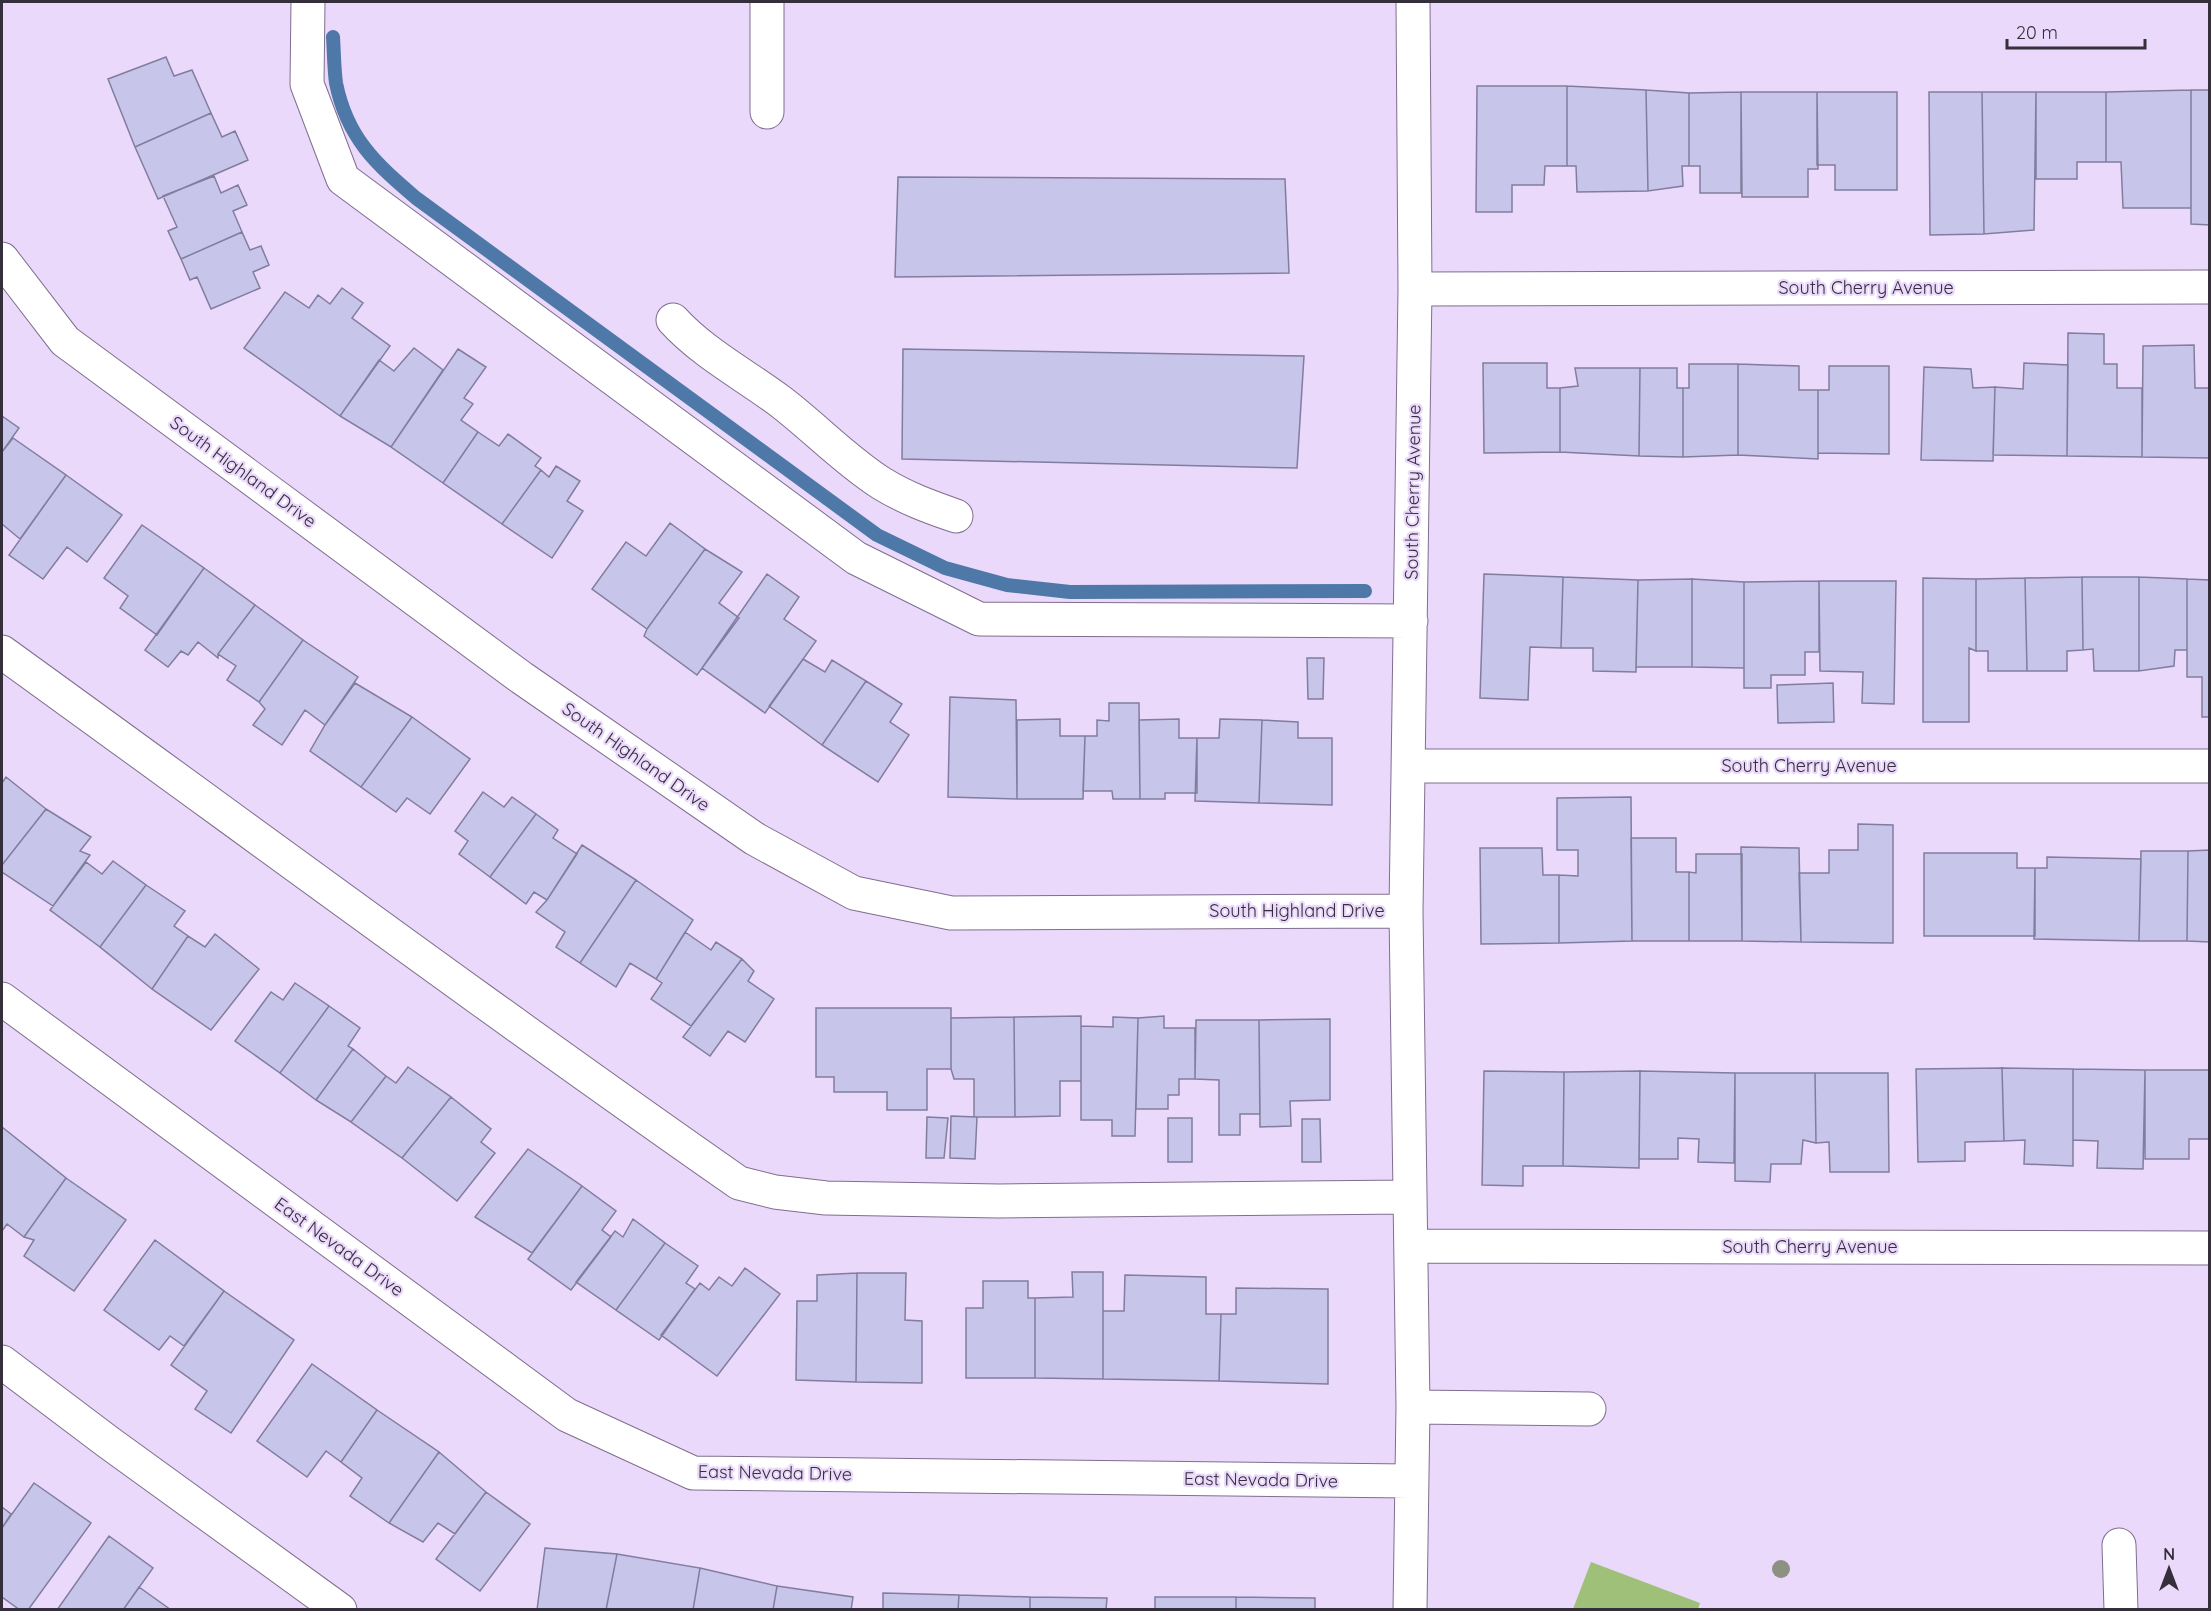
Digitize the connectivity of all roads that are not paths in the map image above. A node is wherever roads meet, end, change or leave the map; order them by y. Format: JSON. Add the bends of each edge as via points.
{"nodes":[{"id":1,"x":308,"y":2,"type":"edge"},
{"id":2,"x":767,"y":2,"type":"edge"},
{"id":3,"x":1413,"y":2,"type":"edge"},
{"id":4,"x":767,"y":111,"type":"dead end"},
{"id":5,"x":2,"y":259,"type":"edge"},
{"id":6,"x":2210,"y":287,"type":"edge"},
{"id":7,"x":1415,"y":289,"type":"junction"},
{"id":8,"x":672,"y":320,"type":"dead end"},
{"id":9,"x":956,"y":516,"type":"dead end"},
{"id":10,"x":1412,"y":621,"type":"junction"},
{"id":11,"x":2,"y":652,"type":"edge"},
{"id":12,"x":1409,"y":766,"type":"junction"},
{"id":13,"x":2210,"y":766,"type":"edge"},
{"id":14,"x":1406,"y":911,"type":"junction"},
{"id":15,"x":2,"y":999,"type":"edge"},
{"id":16,"x":1410,"y":1197,"type":"junction"},
{"id":17,"x":1411,"y":1246,"type":"junction"},
{"id":18,"x":2210,"y":1248,"type":"edge"},
{"id":19,"x":2,"y":1362,"type":"edge"},
{"id":20,"x":1413,"y":1407,"type":"junction"},
{"id":21,"x":1589,"y":1409,"type":"dead end"},
{"id":22,"x":1410,"y":1481,"type":"junction"},
{"id":23,"x":2119,"y":1545,"type":"dead end"},
{"id":24,"x":340,"y":1610,"type":"edge"},
{"id":25,"x":1410,"y":1610,"type":"edge"},
{"id":26,"x":2121,"y":1610,"type":"edge"}],
"edges":[{"from":1,"to":10,"type":"street","via":[[307,84],[343,179],[856,558],[979,620]]},
{"from":2,"to":4,"type":"street"},
{"from":3,"to":7,"type":"street","name":"South Cherry Avenue"},
{"from":5,"to":14,"type":"street","name":"South Highland Drive","via":[[65,341],[522,678],[755,839],[854,892],[951,913]]},
{"from":6,"to":7,"type":"street","name":"South Cherry Avenue"},
{"from":7,"to":10,"type":"street","name":"South Cherry Avenue"},
{"from":8,"to":9,"type":"street","via":[[881,483],[918,503]]},
{"from":10,"to":12,"type":"street","name":"South Cherry Avenue"},
{"from":11,"to":16,"type":"street","via":[[502,1017],[739,1183],[826,1198],[999,1202]]},
{"from":12,"to":13,"type":"street","name":"South Cherry Avenue"},
{"from":12,"to":14,"type":"street","name":"South Cherry Avenue"},
{"from":14,"to":16,"type":"street","name":"South Cherry Avenue"},
{"from":15,"to":22,"type":"street","name":"East Nevada Drive","via":[[567,1415],[693,1473]]},
{"from":16,"to":17,"type":"street","name":"South Cherry Avenue"},
{"from":17,"to":18,"type":"street","name":"South Cherry Avenue"},
{"from":17,"to":20,"type":"street","name":"South Cherry Avenue"},
{"from":19,"to":24,"type":"street"},
{"from":20,"to":21,"type":"street"},
{"from":20,"to":22,"type":"street","name":"South Cherry Avenue"},
{"from":22,"to":25,"type":"street","name":"South Cherry Avenue"},
{"from":23,"to":26,"type":"street"}]}
